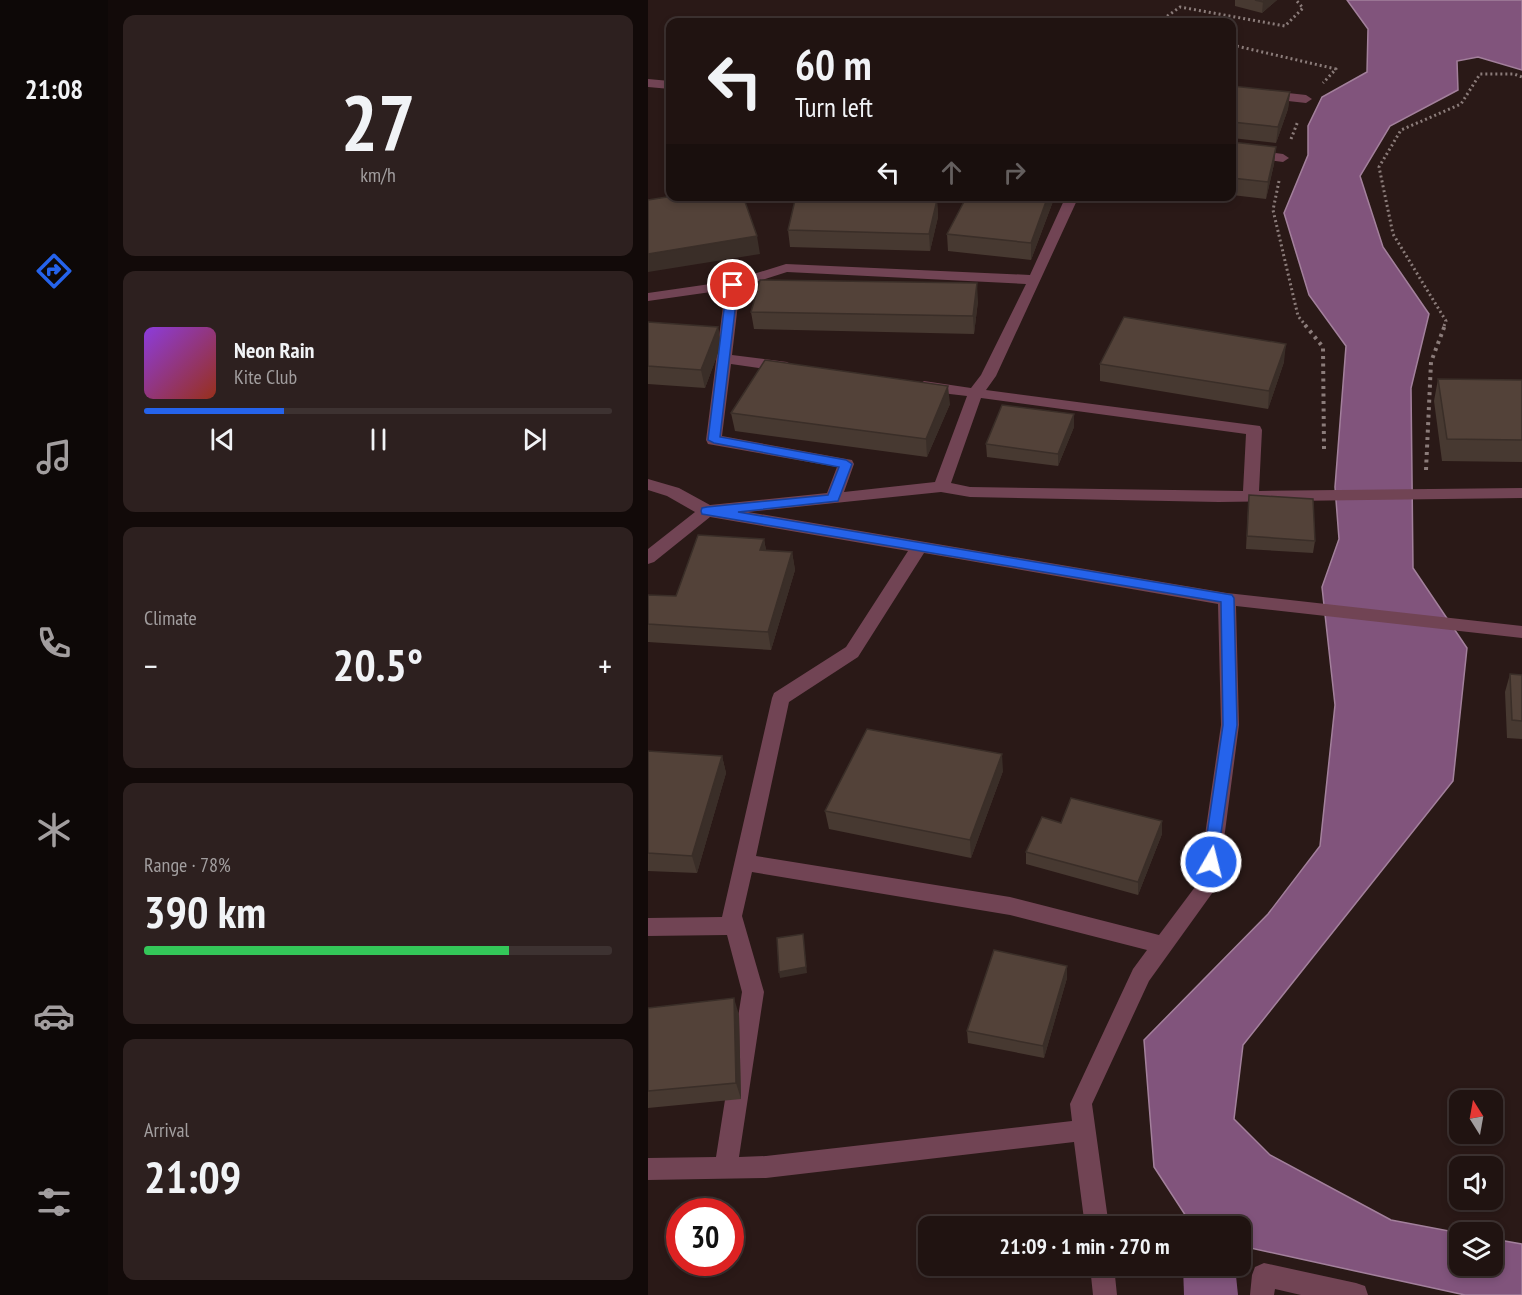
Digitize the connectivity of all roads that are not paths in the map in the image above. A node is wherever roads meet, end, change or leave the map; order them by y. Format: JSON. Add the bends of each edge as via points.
{"nodes":[{"id":1,"x":648,"y":83,"type":"edge"},
{"id":2,"x":666,"y":85,"type":"edge"},
{"id":3,"x":1236,"y":91,"type":"edge"},
{"id":4,"x":1306,"y":99,"type":"road end"},
{"id":5,"x":1236,"y":152,"type":"edge"},
{"id":6,"x":1284,"y":158,"type":"road end"},
{"id":7,"x":1071,"y":201,"type":"edge"},
{"id":8,"x":1035,"y":280,"type":"junction"},
{"id":9,"x":733,"y":285,"type":"junction"},
{"id":10,"x":648,"y":297,"type":"edge"},
{"id":11,"x":724,"y":359,"type":"junction"},
{"id":12,"x":804,"y":370,"type":"edge"},
{"id":13,"x":907,"y":383,"type":"edge"},
{"id":14,"x":976,"y":393,"type":"junction"},
{"id":15,"x":648,"y":484,"type":"edge"},
{"id":16,"x":941,"y":487,"type":"junction"},
{"id":17,"x":1522,"y":493,"type":"edge"},
{"id":18,"x":1251,"y":496,"type":"junction"},
{"id":19,"x":833,"y":498,"type":"junction"},
{"id":20,"x":707,"y":511,"type":"junction"},
{"id":21,"x":919,"y":547,"type":"junction"},
{"id":22,"x":648,"y":558,"type":"edge"},
{"id":23,"x":1227,"y":598,"type":"junction"},
{"id":24,"x":1522,"y":632,"type":"edge"},
{"id":25,"x":744,"y":862,"type":"junction"},
{"id":26,"x":735,"y":926,"type":"junction"},
{"id":27,"x":648,"y":927,"type":"edge"},
{"id":28,"x":1163,"y":945,"type":"junction"},
{"id":29,"x":1084,"y":1130,"type":"junction"},
{"id":30,"x":726,"y":1167,"type":"junction"},
{"id":31,"x":648,"y":1169,"type":"edge"},
{"id":32,"x":1096,"y":1216,"type":"edge"},
{"id":33,"x":1103,"y":1276,"type":"edge"},
{"id":34,"x":1105,"y":1295,"type":"edge"},
{"id":35,"x":1262,"y":1295,"type":"edge"},
{"id":36,"x":1356,"y":1295,"type":"edge"}],
"edges":[{"from":1,"to":2,"type":"street"},
{"from":3,"to":4,"type":"street"},
{"from":5,"to":6,"type":"street"},
{"from":7,"to":8,"type":"street"},
{"from":8,"to":9,"type":"street","via":[[786,268]]},
{"from":8,"to":14,"type":"street"},
{"from":9,"to":10,"type":"street"},
{"from":9,"to":11,"type":"street"},
{"from":11,"to":12,"type":"street"},
{"from":11,"to":19,"type":"street","via":[[714,440],[846,464]]},
{"from":13,"to":14,"type":"street"},
{"from":14,"to":16,"type":"street"},
{"from":14,"to":18,"type":"street","via":[[1254,430]]},
{"from":15,"to":20,"type":"street","via":[[673,492]]},
{"from":16,"to":18,"type":"street","via":[[970,492]]},
{"from":16,"to":19,"type":"street"},
{"from":17,"to":18,"type":"street"},
{"from":19,"to":20,"type":"street"},
{"from":20,"to":21,"type":"street"},
{"from":20,"to":22,"type":"street"},
{"from":21,"to":23,"type":"street"},
{"from":21,"to":25,"type":"street","via":[[852,652],[781,698]]},
{"from":23,"to":24,"type":"street"},
{"from":23,"to":28,"type":"street","via":[[1230,725],[1208,885]]},
{"from":25,"to":26,"type":"street","via":[[732,916]]},
{"from":25,"to":28,"type":"street","via":[[1010,906]]},
{"from":26,"to":27,"type":"street"},
{"from":26,"to":30,"type":"street","via":[[753,992]]},
{"from":28,"to":29,"type":"street","via":[[1141,975],[1081,1104]]},
{"from":29,"to":30,"type":"street","via":[[766,1167]]},
{"from":29,"to":32,"type":"street"},
{"from":30,"to":31,"type":"street"},
{"from":33,"to":34,"type":"street"},
{"from":35,"to":36,"type":"street","via":[[1264,1275]]}]}
